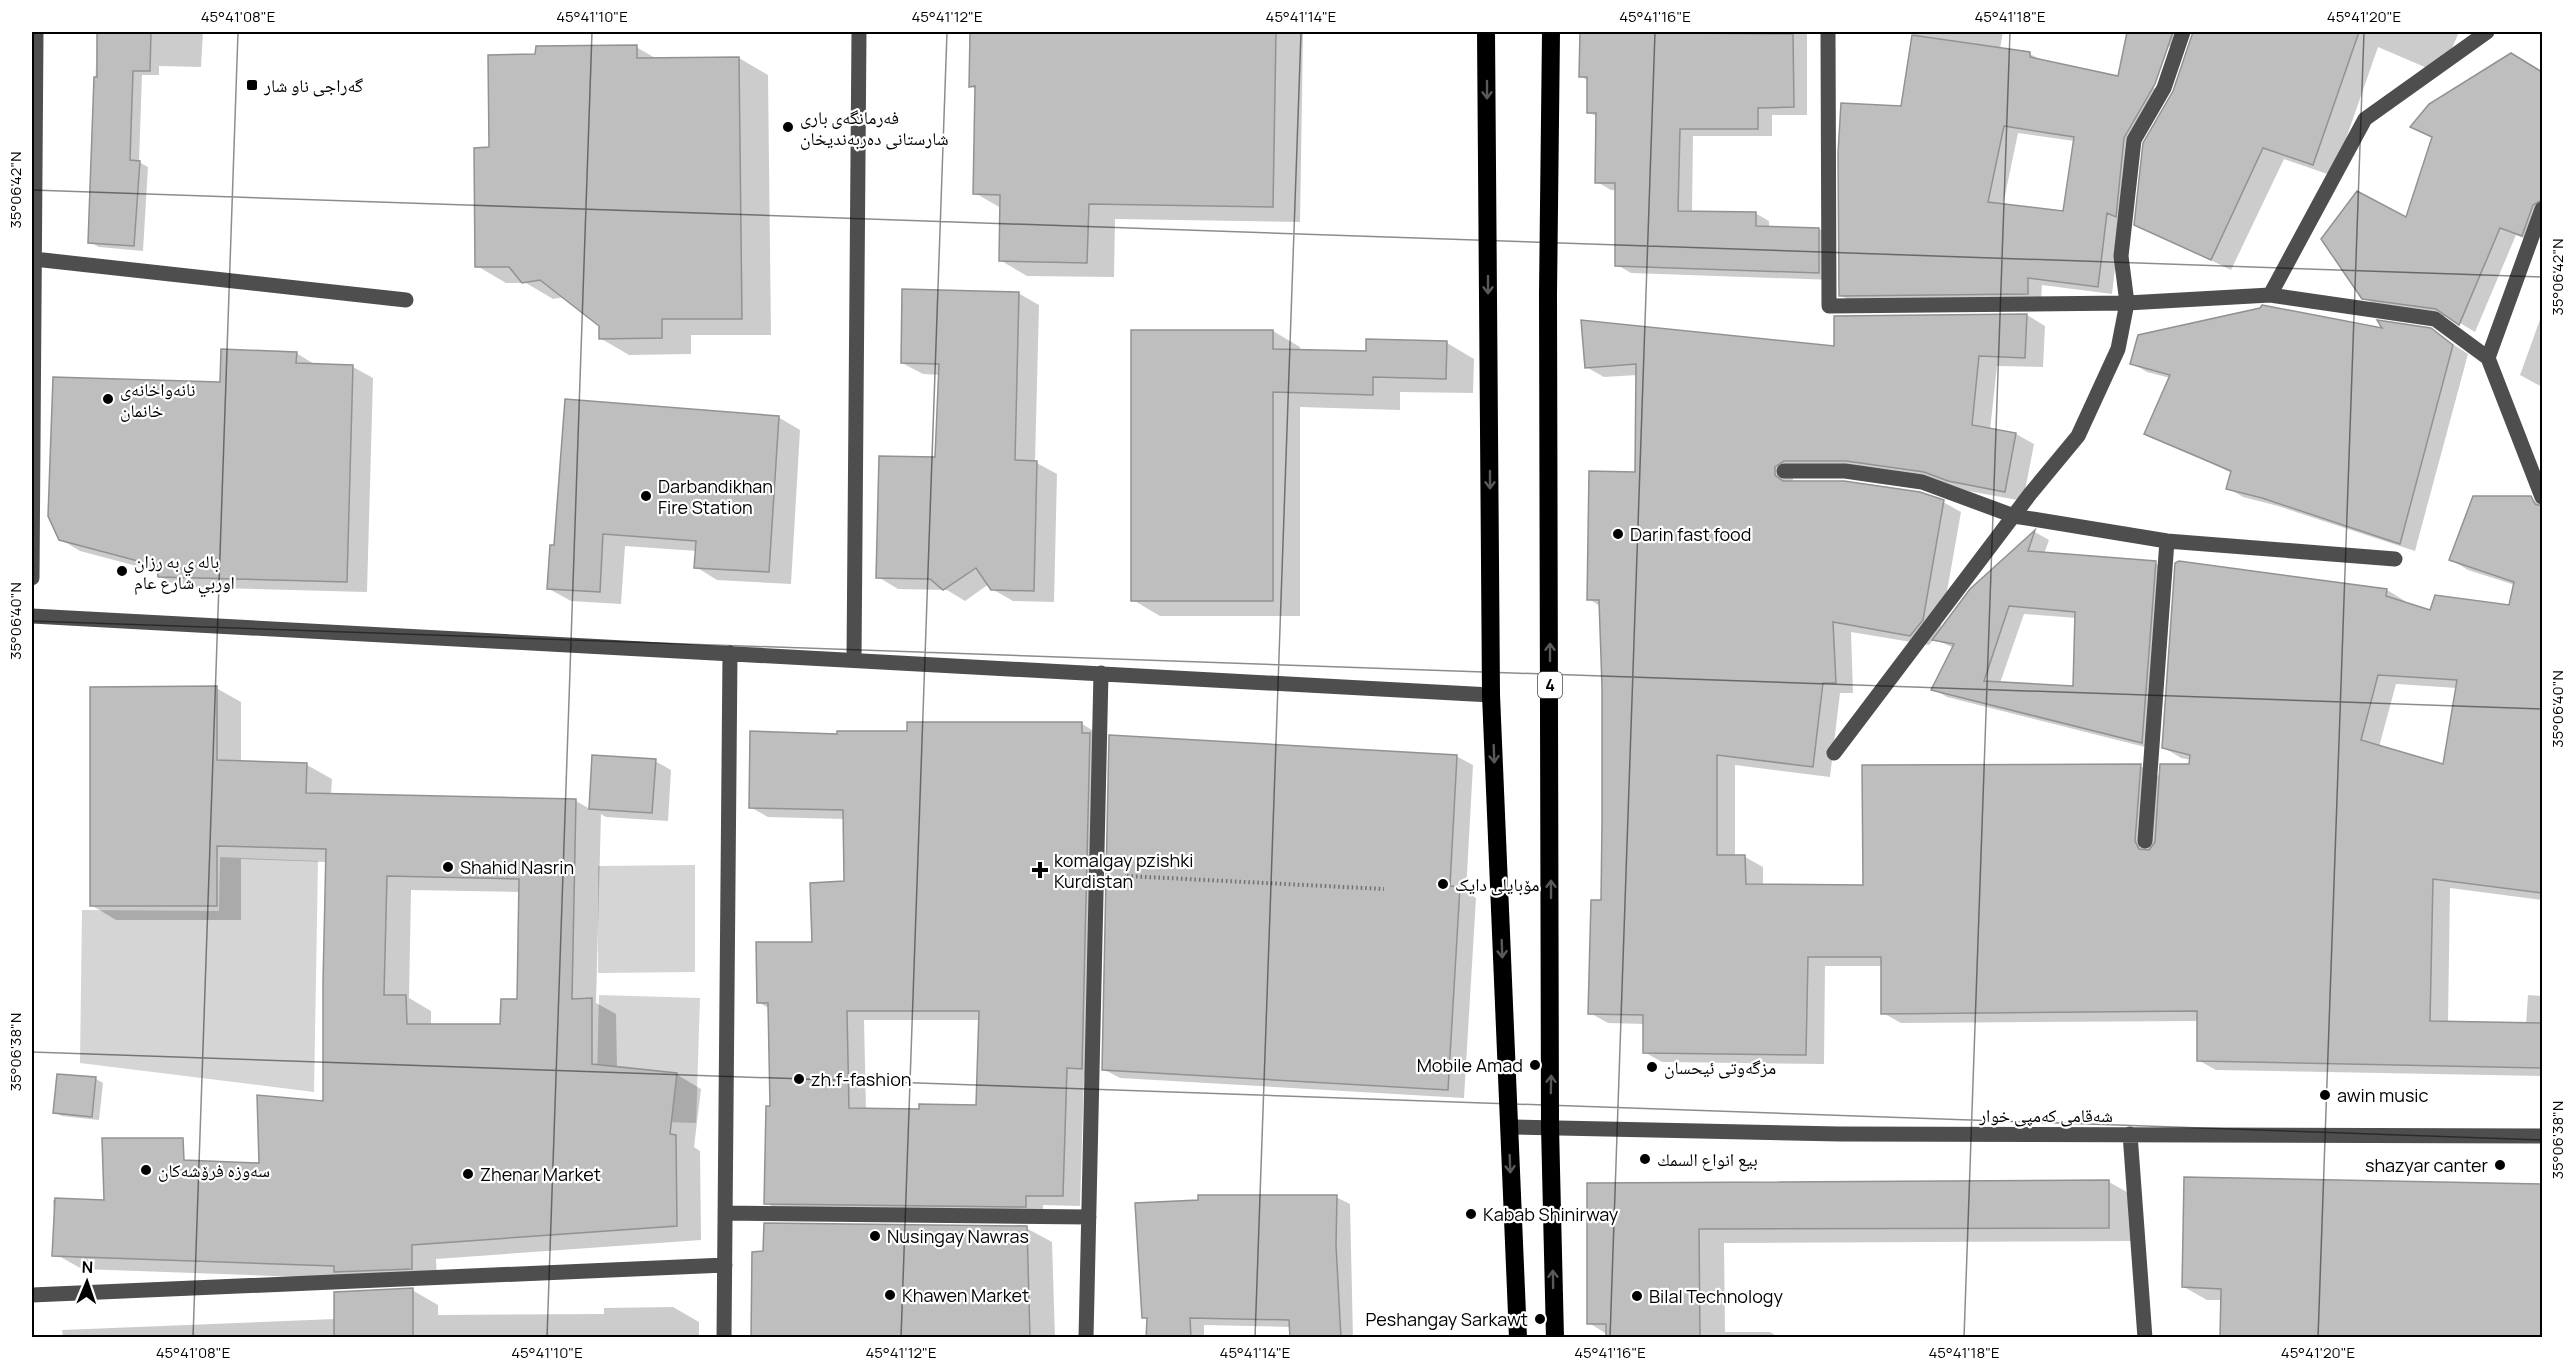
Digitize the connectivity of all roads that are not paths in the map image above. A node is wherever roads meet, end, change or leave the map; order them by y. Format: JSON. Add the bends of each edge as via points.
{"nodes":[{"id":1,"x":36,"y":32,"type":"edge"},
{"id":2,"x":860,"y":32,"type":"edge"},
{"id":3,"x":1486,"y":32,"type":"edge"},
{"id":4,"x":1551,"y":32,"type":"edge"},
{"id":5,"x":1828,"y":32,"type":"edge"},
{"id":6,"x":2183,"y":32,"type":"edge"},
{"id":7,"x":2487,"y":32,"type":"edge"},
{"id":8,"x":2542,"y":209,"type":"edge"},
{"id":9,"x":34,"y":260,"type":"junction"},
{"id":10,"x":2270,"y":295,"type":"junction"},
{"id":11,"x":406,"y":300,"type":"dead end"},
{"id":12,"x":2127,"y":303,"type":"junction"},
{"id":13,"x":2488,"y":358,"type":"junction"},
{"id":14,"x":1784,"y":471,"type":"dead end"},
{"id":15,"x":2542,"y":497,"type":"edge"},
{"id":16,"x":2014,"y":516,"type":"junction"},
{"id":17,"x":2167,"y":541,"type":"junction"},
{"id":18,"x":2395,"y":559,"type":"dead end"},
{"id":19,"x":32,"y":578,"type":"edge"},
{"id":20,"x":32,"y":616,"type":"edge"},
{"id":21,"x":730,"y":653,"type":"junction"},
{"id":22,"x":854,"y":660,"type":"junction"},
{"id":23,"x":1101,"y":673,"type":"junction"},
{"id":24,"x":1491,"y":695,"type":"junction"},
{"id":25,"x":1834,"y":753,"type":"dead end"},
{"id":26,"x":2145,"y":841,"type":"dead end"},
{"id":27,"x":1509,"y":1127,"type":"junction"},
{"id":28,"x":1550,"y":1127,"type":"junction"},
{"id":29,"x":2130,"y":1134,"type":"junction"},
{"id":30,"x":2542,"y":1136,"type":"edge"},
{"id":31,"x":725,"y":1213,"type":"junction"},
{"id":32,"x":1089,"y":1218,"type":"junction"},
{"id":33,"x":725,"y":1265,"type":"junction"},
{"id":34,"x":32,"y":1295,"type":"edge"},
{"id":35,"x":724,"y":1338,"type":"edge"},
{"id":36,"x":1086,"y":1338,"type":"edge"},
{"id":37,"x":1518,"y":1338,"type":"edge"},
{"id":38,"x":1555,"y":1338,"type":"edge"},
{"id":39,"x":2145,"y":1338,"type":"edge"}],
"edges":[{"from":1,"to":9,"type":"street"},
{"from":2,"to":22,"type":"street"},
{"from":3,"to":24,"type":"highway","one_way":true},
{"from":28,"to":4,"type":"highway","number":"4","one_way":true},
{"from":5,"to":12,"type":"street","via":[[1829,306]]},
{"from":6,"to":12,"type":"street","via":[[2164,88],[2134,140],[2121,255]]},
{"from":7,"to":10,"type":"street","via":[[2365,119]]},
{"from":8,"to":13,"type":"street"},
{"from":9,"to":11,"type":"street"},
{"from":9,"to":19,"type":"street"},
{"from":10,"to":12,"type":"street"},
{"from":10,"to":13,"type":"street","via":[[2435,319]]},
{"from":12,"to":16,"type":"street","via":[[2118,348],[2078,436]]},
{"from":13,"to":15,"type":"street"},
{"from":14,"to":16,"type":"street","via":[[1845,471],[1922,482]]},
{"from":16,"to":17,"type":"street"},
{"from":16,"to":25,"type":"street"},
{"from":17,"to":18,"type":"street"},
{"from":17,"to":26,"type":"street"},
{"from":20,"to":21,"type":"street"},
{"from":21,"to":22,"type":"street"},
{"from":21,"to":31,"type":"street"},
{"from":22,"to":23,"type":"street"},
{"from":23,"to":24,"type":"street"},
{"from":23,"to":32,"type":"street"},
{"from":24,"to":27,"type":"highway","one_way":true},
{"from":27,"to":28,"type":"street","name":"شەقامی کەمپی خوار"},
{"from":27,"to":37,"type":"highway","one_way":true},
{"from":28,"to":29,"type":"street","name":"شەقامی کەمپی خوار","via":[[1840,1134]]},
{"from":38,"to":28,"type":"highway","number":"4","one_way":true},
{"from":29,"to":30,"type":"street","name":"شەقامی کەمپی خوار"},
{"from":29,"to":39,"type":"street"},
{"from":31,"to":32,"type":"street"},
{"from":31,"to":33,"type":"street"},
{"from":32,"to":36,"type":"street"},
{"from":33,"to":34,"type":"street"},
{"from":33,"to":35,"type":"street"}]}
